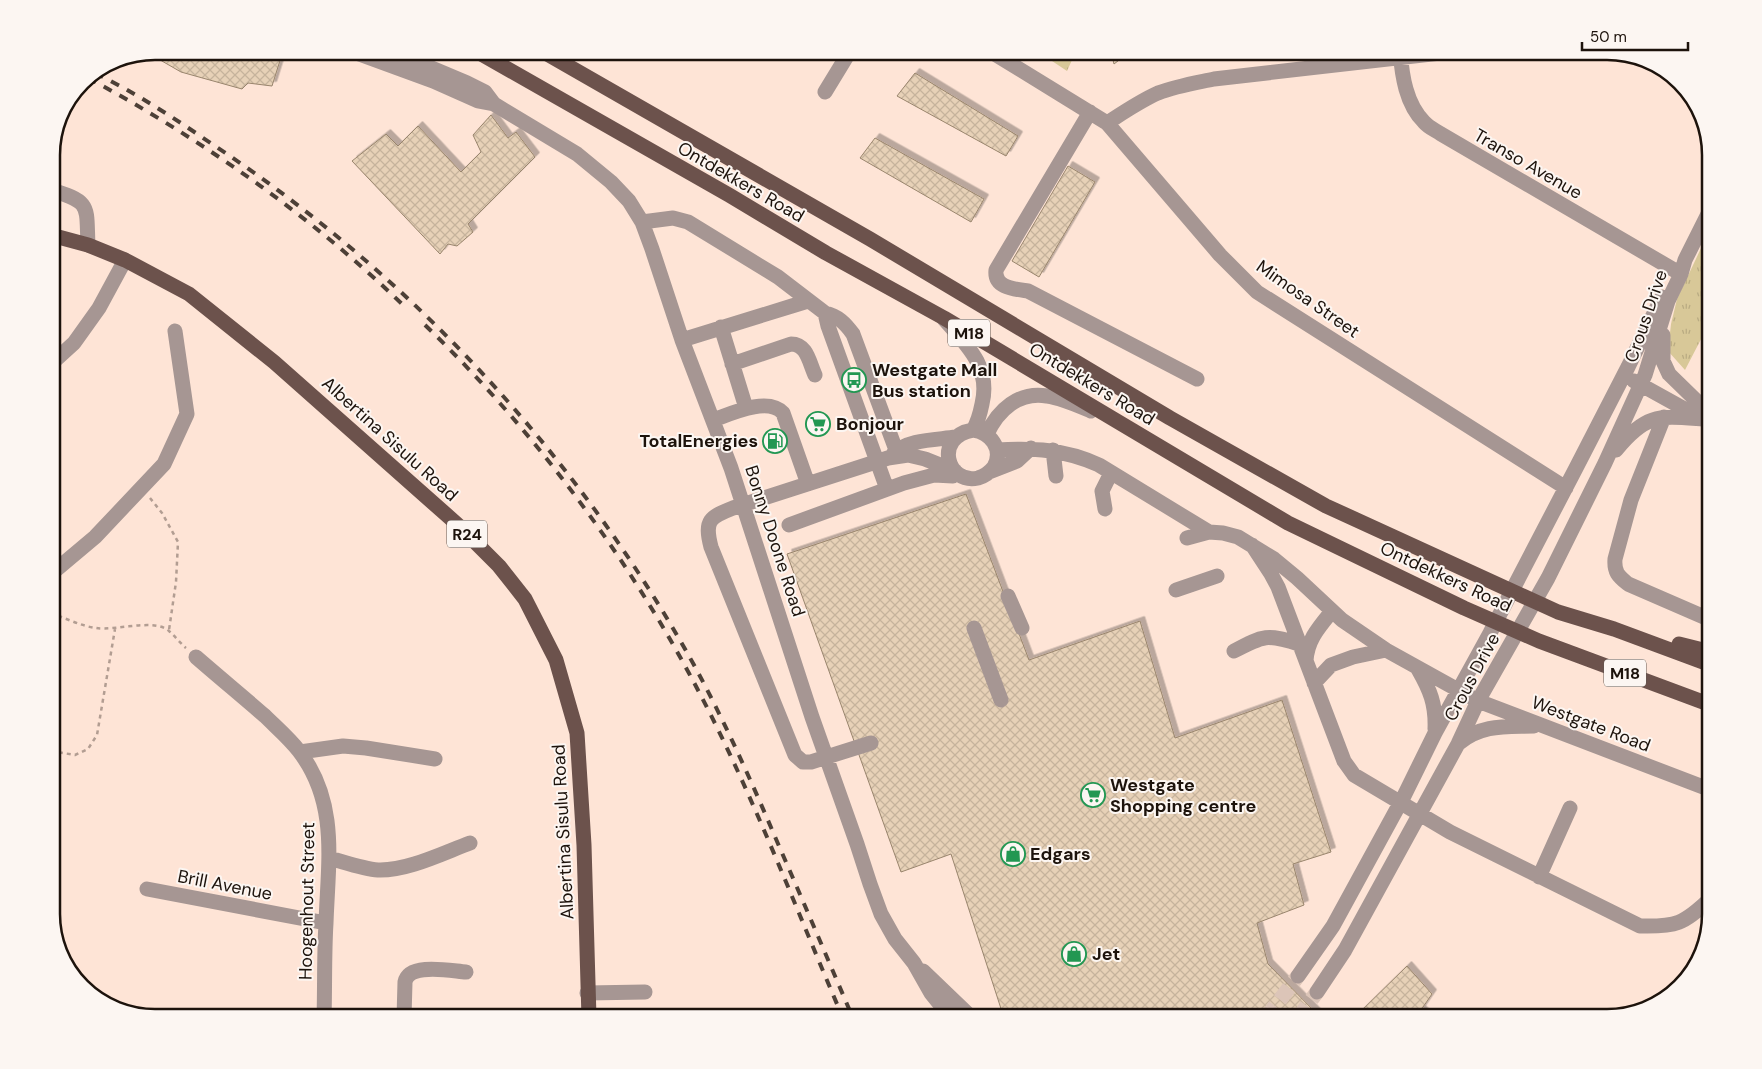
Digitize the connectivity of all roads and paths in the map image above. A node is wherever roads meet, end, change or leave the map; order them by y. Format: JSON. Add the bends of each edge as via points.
{"nodes":[{"id":1,"x":375,"y":60,"type":"edge"},
{"id":2,"x":413,"y":60,"type":"edge"},
{"id":3,"x":492,"y":60,"type":"edge"},
{"id":4,"x":558,"y":60,"type":"edge"},
{"id":5,"x":845,"y":60,"type":"edge"},
{"id":6,"x":1005,"y":60,"type":"edge"},
{"id":7,"x":1355,"y":60,"type":"edge"},
{"id":8,"x":1401,"y":60,"type":"edge"},
{"id":9,"x":825,"y":92,"type":"dead end"},
{"id":10,"x":494,"y":104,"type":"junction"},
{"id":11,"x":1090,"y":112,"type":"junction"},
{"id":12,"x":1107,"y":123,"type":"junction"},
{"id":13,"x":60,"y":192,"type":"edge"},
{"id":14,"x":642,"y":222,"type":"junction"},
{"id":15,"x":1702,"y":224,"type":"edge"},
{"id":16,"x":60,"y":237,"type":"edge"},
{"id":17,"x":88,"y":245,"type":"junction"},
{"id":18,"x":125,"y":260,"type":"junction"},
{"id":19,"x":1680,"y":268,"type":"junction"},
{"id":20,"x":808,"y":301,"type":"junction"},
{"id":21,"x":1668,"y":301,"type":"junction"},
{"id":22,"x":824,"y":313,"type":"junction"},
{"id":23,"x":944,"y":318,"type":"junction"},
{"id":24,"x":722,"y":327,"type":"junction"},
{"id":25,"x":175,"y":331,"type":"dead end"},
{"id":26,"x":682,"y":340,"type":"junction"},
{"id":27,"x":60,"y":356,"type":"edge"},
{"id":28,"x":732,"y":364,"type":"junction"},
{"id":29,"x":1626,"y":371,"type":"junction"},
{"id":30,"x":814,"y":375,"type":"dead end"},
{"id":31,"x":1197,"y":379,"type":"dead end"},
{"id":32,"x":1643,"y":380,"type":"junction"},
{"id":33,"x":746,"y":408,"type":"junction"},
{"id":34,"x":1702,"y":411,"type":"edge"},
{"id":35,"x":1702,"y":414,"type":"edge"},
{"id":36,"x":1664,"y":417,"type":"junction"},
{"id":37,"x":1702,"y":418,"type":"edge"},
{"id":38,"x":713,"y":420,"type":"junction"},
{"id":39,"x":1116,"y":420,"type":"junction"},
{"id":40,"x":980,"y":432,"type":"junction"},
{"id":41,"x":956,"y":437,"type":"junction"},
{"id":42,"x":1031,"y":448,"type":"junction"},
{"id":43,"x":997,"y":450,"type":"junction"},
{"id":44,"x":1053,"y":450,"type":"junction"},
{"id":45,"x":888,"y":457,"type":"junction"},
{"id":46,"x":1605,"y":463,"type":"junction"},
{"id":47,"x":989,"y":472,"type":"junction"},
{"id":48,"x":1111,"y":473,"type":"junction"},
{"id":49,"x":959,"y":474,"type":"junction"},
{"id":50,"x":1056,"y":476,"type":"dead end"},
{"id":51,"x":808,"y":484,"type":"junction"},
{"id":52,"x":142,"y":487,"type":"junction"},
{"id":53,"x":1566,"y":488,"type":"junction"},
{"id":54,"x":887,"y":489,"type":"junction"},
{"id":55,"x":743,"y":505,"type":"junction"},
{"id":56,"x":1105,"y":509,"type":"dead end"},
{"id":57,"x":789,"y":525,"type":"dead end"},
{"id":58,"x":1209,"y":532,"type":"junction"},
{"id":59,"x":1188,"y":538,"type":"dead end"},
{"id":60,"x":1252,"y":545,"type":"junction"},
{"id":61,"x":60,"y":567,"type":"edge"},
{"id":62,"x":1217,"y":576,"type":"dead end"},
{"id":63,"x":1176,"y":590,"type":"dead end"},
{"id":64,"x":1008,"y":596,"type":"dead end"},
{"id":65,"x":1332,"y":611,"type":"junction"},
{"id":66,"x":60,"y":616,"type":"edge"},
{"id":67,"x":1702,"y":616,"type":"edge"},
{"id":68,"x":974,"y":628,"type":"dead end"},
{"id":69,"x":1022,"y":628,"type":"dead end"},
{"id":70,"x":115,"y":629,"type":"junction"},
{"id":71,"x":1614,"y":629,"type":"junction"},
{"id":72,"x":169,"y":630,"type":"junction"},
{"id":73,"x":1300,"y":644,"type":"junction"},
{"id":74,"x":1234,"y":650,"type":"dead end"},
{"id":75,"x":1386,"y":650,"type":"junction"},
{"id":76,"x":1702,"y":650,"type":"edge"},
{"id":77,"x":196,"y":657,"type":"joint"},
{"id":78,"x":1306,"y":661,"type":"junction"},
{"id":79,"x":1702,"y":662,"type":"edge"},
{"id":80,"x":1418,"y":668,"type":"junction"},
{"id":81,"x":1314,"y":683,"type":"junction"},
{"id":82,"x":1459,"y":691,"type":"junction"},
{"id":83,"x":1001,"y":700,"type":"dead end"},
{"id":84,"x":1478,"y":701,"type":"junction"},
{"id":85,"x":1702,"y":702,"type":"edge"},
{"id":86,"x":1541,"y":725,"type":"junction"},
{"id":87,"x":1435,"y":733,"type":"junction"},
{"id":88,"x":871,"y":742,"type":"dead end"},
{"id":89,"x":1458,"y":744,"type":"junction"},
{"id":90,"x":60,"y":752,"type":"edge"},
{"id":91,"x":300,"y":752,"type":"junction"},
{"id":92,"x":435,"y":759,"type":"dead end"},
{"id":93,"x":1702,"y":787,"type":"edge"},
{"id":94,"x":1570,"y":808,"type":"dead end"},
{"id":95,"x":470,"y":843,"type":"dead end"},
{"id":96,"x":329,"y":858,"type":"junction"},
{"id":97,"x":1539,"y":877,"type":"junction"},
{"id":98,"x":147,"y":889,"type":"dead end"},
{"id":99,"x":1702,"y":906,"type":"edge"},
{"id":100,"x":326,"y":923,"type":"junction"},
{"id":101,"x":914,"y":963,"type":"junction"},
{"id":102,"x":466,"y":972,"type":"dead end"},
{"id":103,"x":1298,"y":976,"type":"tunnel mouth"},
{"id":104,"x":645,"y":992,"type":"dead end"},
{"id":105,"x":1317,"y":992,"type":"tunnel mouth"},
{"id":106,"x":587,"y":993,"type":"junction"},
{"id":107,"x":324,"y":1009,"type":"edge"},
{"id":108,"x":404,"y":1009,"type":"edge"},
{"id":109,"x":588,"y":1009,"type":"edge"},
{"id":110,"x":944,"y":1009,"type":"edge"},
{"id":111,"x":961,"y":1009,"type":"edge"}],
"edges":[{"from":1,"to":10,"type":"street","name":"Bonny Doone Road","via":[[485,104]]},
{"from":2,"to":10,"type":"street","name":"Bonny Doone Road","via":[[467,82],[484,92]]},
{"from":3,"to":23,"type":"main road","name":"Ontdekkers Road","number":"M18"},
{"from":4,"to":71,"type":"main road","name":"Ontdekkers Road","number":"M18","via":[[1326,506],[1558,612]]},
{"from":5,"to":9,"type":"street"},
{"from":6,"to":11,"type":"street","name":"Mimosa Street"},
{"from":7,"to":12,"type":"street","via":[[1182,85],[1140,102]]},
{"from":8,"to":19,"type":"street","name":"Transo Avenue","via":[[1405,88],[1424,123]]},
{"from":10,"to":14,"type":"street","name":"Bonny Doone Road","via":[[577,154],[611,182],[629,201]]},
{"from":11,"to":12,"type":"street","name":"Mimosa Street"},
{"from":11,"to":31,"type":"street","via":[[996,270],[998,281],[1028,291]]},
{"from":12,"to":53,"type":"street","name":"Mimosa Street","via":[[1220,255],[1257,292]]},
{"from":13,"to":17,"type":"street","via":[[81,201],[85,207]]},
{"from":14,"to":20,"type":"street","via":[[673,218],[688,222],[778,277]]},
{"from":14,"to":26,"type":"street","name":"Bonny Doone Road"},
{"from":15,"to":19,"type":"street","name":"Crous Drive"},
{"from":16,"to":17,"type":"main road","name":"Albertina Sisulu Road","number":"R24"},
{"from":17,"to":18,"type":"main road","name":"Albertina Sisulu Road","number":"R24"},
{"from":18,"to":27,"type":"street","via":[[99,308],[74,343]]},
{"from":18,"to":106,"type":"main road","name":"Albertina Sisulu Road","number":"R24","via":[[189,294],[274,362],[458,525],[500,566],[525,600],[556,660],[576,733],[584,845]]},
{"from":19,"to":21,"type":"street","name":"Crous Drive"},
{"from":19,"to":29,"type":"street","name":"Crous Drive"},
{"from":20,"to":22,"type":"street"},
{"from":20,"to":24,"type":"street"},
{"from":21,"to":32,"type":"street","name":"Crous Drive"},
{"from":21,"to":34,"type":"street","via":[[1663,361],[1669,374]]},
{"from":22,"to":45,"type":"street"},
{"from":22,"to":45,"type":"street","via":[[835,315],[853,334]]},
{"from":23,"to":39,"type":"main road","name":"Ontdekkers Road","number":"M18"},
{"from":23,"to":40,"type":"street","via":[[981,367],[984,396],[978,423]]},
{"from":24,"to":26,"type":"street"},
{"from":24,"to":28,"type":"street"},
{"from":25,"to":52,"type":"street","via":[[187,414],[164,464]]},
{"from":26,"to":38,"type":"street","name":"Bonny Doone Road"},
{"from":28,"to":30,"type":"street","via":[[798,344],[803,347]]},
{"from":28,"to":33,"type":"street"},
{"from":29,"to":32,"type":"street"},
{"from":29,"to":53,"type":"street","name":"Crous Drive"},
{"from":32,"to":35,"type":"street"},
{"from":32,"to":46,"type":"street","name":"Crous Drive"},
{"from":33,"to":38,"type":"street"},
{"from":33,"to":51,"type":"street","via":[[772,406],[783,413]]},
{"from":36,"to":37,"type":"street"},
{"from":36,"to":46,"type":"street","via":[[1644,423],[1625,438]]},
{"from":36,"to":67,"type":"street","via":[[1631,500],[1614,568],[1628,584]]},
{"from":38,"to":55,"type":"street","name":"Bonny Doone Road"},
{"from":39,"to":40,"type":"street","via":[[1045,395],[1022,398],[1002,410]]},
{"from":39,"to":85,"type":"main road","name":"Ontdekkers Road","number":"M18","via":[[1288,523],[1464,608],[1539,641]]},
{"from":40,"to":41,"type":"street","via":[[964,432]]},
{"from":40,"to":43,"type":"street","via":[[994,441]]},
{"from":41,"to":45,"type":"street","via":[[914,443]]},
{"from":41,"to":49,"type":"street","via":[[948,457]]},
{"from":42,"to":43,"type":"street"},
{"from":42,"to":44,"type":"street"},
{"from":42,"to":47,"type":"street","via":[[1017,460]]},
{"from":43,"to":47,"type":"street","via":[[997,458]]},
{"from":44,"to":48,"type":"street","via":[[1080,456]]},
{"from":44,"to":50,"type":"street"},
{"from":45,"to":49,"type":"street","via":[[908,455],[925,459]]},
{"from":45,"to":51,"type":"street"},
{"from":45,"to":54,"type":"street"},
{"from":46,"to":84,"type":"street","name":"Crous Drive","via":[[1548,578]]},
{"from":47,"to":49,"type":"street","via":[[972,479]]},
{"from":48,"to":56,"type":"street","via":[[1102,491]]},
{"from":48,"to":58,"type":"street"},
{"from":49,"to":54,"type":"street","via":[[934,475]]},
{"from":51,"to":55,"type":"street"},
{"from":52,"to":61,"type":"street","via":[[95,537]]},
{"from":52,"to":72,"type":"path","via":[[178,542]]},
{"from":53,"to":82,"type":"street","name":"Crous Drive"},
{"from":54,"to":57,"type":"street"},
{"from":55,"to":88,"type":"street","via":[[711,519],[707,531],[795,755],[803,762],[814,762]]},
{"from":55,"to":101,"type":"street","name":"Bonny Doone Road","via":[[870,884],[895,939]]},
{"from":58,"to":59,"type":"street"},
{"from":58,"to":60,"type":"street","name":"Westgate Road","via":[[1238,537]]},
{"from":60,"to":65,"type":"street","name":"Westgate Road","via":[[1274,559]]},
{"from":60,"to":73,"type":"street","via":[[1271,574]]},
{"from":62,"to":63,"type":"street"},
{"from":64,"to":69,"type":"street"},
{"from":65,"to":75,"type":"street","name":"Westgate Road"},
{"from":65,"to":78,"type":"street","via":[[1316,630]]},
{"from":66,"to":70,"type":"path","via":[[95,628]]},
{"from":68,"to":83,"type":"street"},
{"from":70,"to":72,"type":"path","via":[[156,625]]},
{"from":70,"to":90,"type":"path","via":[[98,735],[88,749],[75,755]]},
{"from":71,"to":76,"type":"main road"},
{"from":71,"to":79,"type":"main road","name":"Ontdekkers Road","number":"M18"},
{"from":72,"to":77,"type":"path"},
{"from":73,"to":74,"type":"street","via":[[1271,637],[1249,642]]},
{"from":73,"to":78,"type":"street"},
{"from":75,"to":80,"type":"street","name":"Westgate Road"},
{"from":75,"to":81,"type":"street","via":[[1331,665]]},
{"from":77,"to":91,"type":"street","name":"Hoogenhout Street"},
{"from":78,"to":81,"type":"street"},
{"from":80,"to":82,"type":"street","name":"Westgate Road"},
{"from":80,"to":87,"type":"street","via":[[1434,702]]},
{"from":81,"to":97,"type":"street","via":[[1344,761],[1354,775],[1450,832]]},
{"from":82,"to":84,"type":"street","name":"Westgate Road"},
{"from":82,"to":87,"type":"street","name":"Crous Drive"},
{"from":84,"to":86,"type":"street","name":"Westgate Road"},
{"from":84,"to":89,"type":"street","name":"Crous Drive"},
{"from":86,"to":89,"type":"street","via":[[1488,728]]},
{"from":86,"to":93,"type":"street","name":"Westgate Road"},
{"from":87,"to":103,"type":"street","name":"Crous Drive","via":[[1333,926]]},
{"from":89,"to":105,"type":"street","name":"Crous Drive","via":[[1344,950]]},
{"from":91,"to":92,"type":"street","via":[[325,747],[358,747]]},
{"from":91,"to":96,"type":"street","name":"Hoogenhout Street","via":[[324,801]]},
{"from":94,"to":97,"type":"street"},
{"from":95,"to":96,"type":"street","via":[[390,870],[370,869]]},
{"from":96,"to":100,"type":"street","name":"Hoogenhout Street"},
{"from":97,"to":99,"type":"street","via":[[1640,926],[1678,924]]},
{"from":98,"to":100,"type":"street","name":"Brill Avenue"},
{"from":100,"to":107,"type":"street","name":"Hoogenhout Street"},
{"from":101,"to":110,"type":"street","name":"Bonny Doone Road"},
{"from":101,"to":111,"type":"street","name":"Bonny Doone Road"},
{"from":102,"to":108,"type":"street","via":[[429,969],[409,974],[405,982]]},
{"from":104,"to":106,"type":"street"},
{"from":106,"to":109,"type":"main road","name":"Albertina Sisulu Road","number":"R24"}]}
